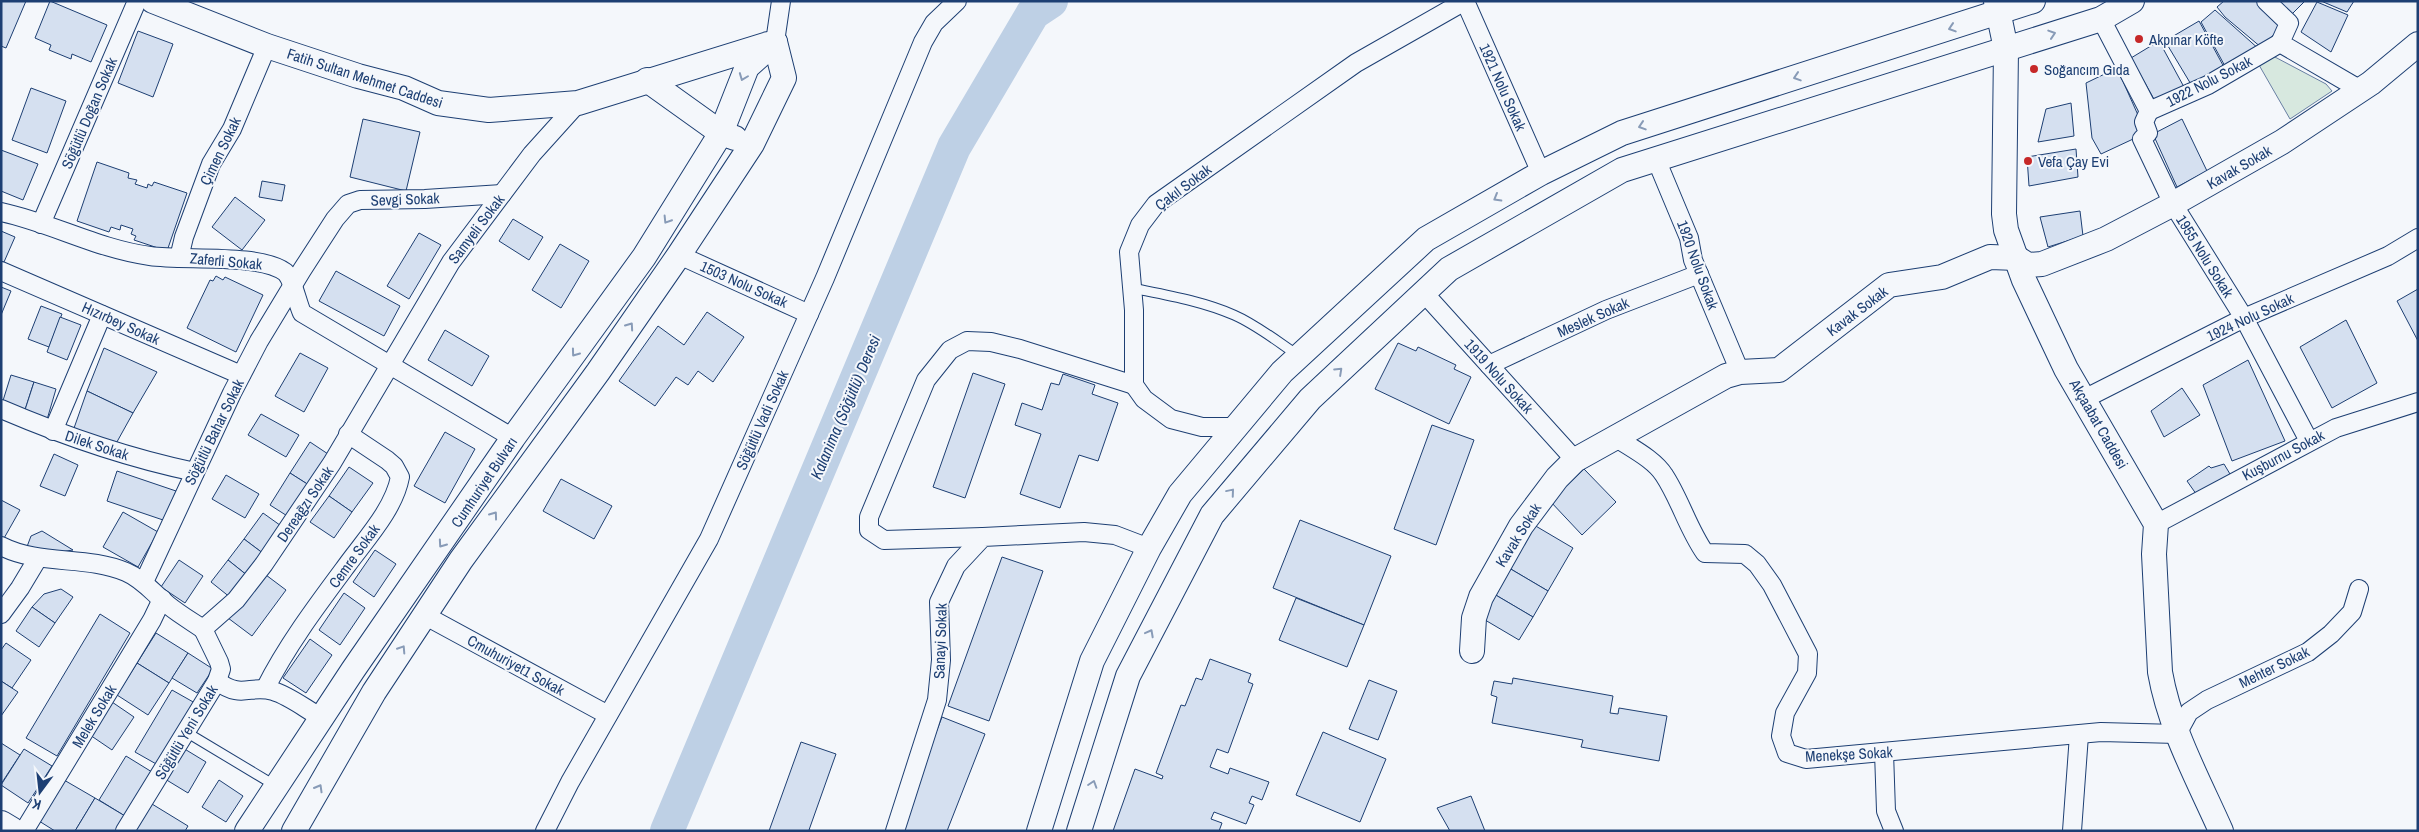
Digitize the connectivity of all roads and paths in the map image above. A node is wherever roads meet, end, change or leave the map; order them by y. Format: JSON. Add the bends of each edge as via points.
{"nodes":[{"id":1,"x":137,"y":1,"type":"edge"},
{"id":2,"x":153,"y":1,"type":"edge"},
{"id":3,"x":781,"y":1,"type":"edge"},
{"id":4,"x":957,"y":1,"type":"edge"},
{"id":5,"x":1465,"y":1,"type":"edge"},
{"id":6,"x":2033,"y":1,"type":"edge"},
{"id":7,"x":2132,"y":1,"type":"edge"},
{"id":8,"x":2266,"y":1,"type":"edge"},
{"id":9,"x":1998,"y":7,"type":"edge"},
{"id":10,"x":2101,"y":18,"type":"junction"},
{"id":11,"x":775,"y":42,"type":"junction"},
{"id":12,"x":2280,"y":42,"type":"junction"},
{"id":13,"x":2418,"y":44,"type":"edge"},
{"id":14,"x":267,"y":46,"type":"junction"},
{"id":15,"x":2006,"y":49,"type":"junction"},
{"id":16,"x":647,"y":80,"type":"junction"},
{"id":17,"x":2359,"y":90,"type":"junction"},
{"id":18,"x":578,"y":103,"type":"junction"},
{"id":19,"x":2149,"y":111,"type":"junction"},
{"id":20,"x":722,"y":132,"type":"junction"},
{"id":21,"x":752,"y":144,"type":"junction"},
{"id":22,"x":1656,"y":159,"type":"junction"},
{"id":23,"x":1541,"y":173,"type":"junction"},
{"id":24,"x":502,"y":194,"type":"junction"},
{"id":25,"x":2173,"y":204,"type":"junction"},
{"id":26,"x":1,"y":212,"type":"edge"},
{"id":27,"x":41,"y":224,"type":"junction"},
{"id":28,"x":2418,"y":238,"type":"edge"},
{"id":29,"x":679,"y":255,"type":"junction"},
{"id":30,"x":179,"y":258,"type":"junction"},
{"id":31,"x":2017,"y":258,"type":"junction"},
{"id":32,"x":1,"y":271,"type":"edge"},
{"id":33,"x":1699,"y":274,"type":"junction"},
{"id":34,"x":293,"y":287,"type":"junction"},
{"id":35,"x":1132,"y":288,"type":"junction"},
{"id":36,"x":1424,"y":293,"type":"junction"},
{"id":37,"x":809,"y":314,"type":"junction"},
{"id":38,"x":102,"y":315,"type":"junction"},
{"id":39,"x":2244,"y":318,"type":"junction"},
{"id":40,"x":1299,"y":357,"type":"junction"},
{"id":41,"x":1489,"y":365,"type":"junction"},
{"id":42,"x":389,"y":366,"type":"junction"},
{"id":43,"x":1740,"y":372,"type":"junction"},
{"id":44,"x":241,"y":375,"type":"junction"},
{"id":45,"x":1134,"y":384,"type":"junction"},
{"id":46,"x":2084,"y":399,"type":"junction"},
{"id":47,"x":2418,"y":402,"type":"edge"},
{"id":48,"x":1,"y":409,"type":"edge"},
{"id":49,"x":1237,"y":427,"type":"junction"},
{"id":50,"x":53,"y":431,"type":"junction"},
{"id":51,"x":348,"y":434,"type":"junction"},
{"id":52,"x":1616,"y":437,"type":"junction"},
{"id":53,"x":513,"y":438,"type":"junction"},
{"id":54,"x":2309,"y":441,"type":"junction"},
{"id":55,"x":1575,"y":460,"type":"junction"},
{"id":56,"x":195,"y":472,"type":"junction"},
{"id":57,"x":2156,"y":524,"type":"junction"},
{"id":58,"x":983,"y":537,"type":"junction"},
{"id":59,"x":1,"y":546,"type":"edge"},
{"id":60,"x":1149,"y":548,"type":"junction"},
{"id":61,"x":38,"y":558,"type":"junction"},
{"id":62,"x":144,"y":582,"type":"junction"},
{"id":63,"x":2359,"y":590,"type":"dead end"},
{"id":64,"x":162,"y":600,"type":"junction"},
{"id":65,"x":1,"y":614,"type":"edge"},
{"id":66,"x":424,"y":615,"type":"junction"},
{"id":67,"x":203,"y":629,"type":"junction"},
{"id":68,"x":1472,"y":651,"type":"dead end"},
{"id":69,"x":217,"y":681,"type":"junction"},
{"id":70,"x":265,"y":689,"type":"junction"},
{"id":71,"x":608,"y":715,"type":"junction"},
{"id":72,"x":322,"y":718,"type":"junction"},
{"id":73,"x":186,"y":732,"type":"junction"},
{"id":74,"x":2079,"y":734,"type":"junction"},
{"id":75,"x":2177,"y":734,"type":"junction"},
{"id":76,"x":1884,"y":752,"type":"junction"},
{"id":77,"x":277,"y":787,"type":"junction"},
{"id":78,"x":1,"y":825,"type":"edge"},
{"id":79,"x":11,"y":831,"type":"edge"},
{"id":80,"x":24,"y":831,"type":"edge"},
{"id":81,"x":125,"y":831,"type":"edge"},
{"id":82,"x":247,"y":831,"type":"edge"},
{"id":83,"x":294,"y":831,"type":"edge"},
{"id":84,"x":545,"y":831,"type":"edge"},
{"id":85,"x":895,"y":831,"type":"edge"},
{"id":86,"x":1039,"y":831,"type":"edge"},
{"id":87,"x":1079,"y":831,"type":"edge"},
{"id":88,"x":1894,"y":831,"type":"edge"},
{"id":89,"x":2072,"y":831,"type":"edge"},
{"id":90,"x":2221,"y":831,"type":"edge"}],
"edges":[{"from":1,"to":27,"type":"street","name":"Söğütlü Doğan Sokak"},
{"from":2,"to":14,"type":"street","name":"Fatih Sultan Mehmet Caddesi"},
{"from":3,"to":11,"type":"street"},
{"from":4,"to":37,"type":"street","name":"Söğütlü Vadi Sokak","via":[[934,22],[923,42]]},
{"from":5,"to":23,"type":"street","name":"1921 Nolu Sokak"},
{"from":5,"to":35,"type":"street","name":"Çakıl Sokak","via":[[1356,63],[1156,204],[1140,225],[1129,252]]},
{"from":6,"to":9,"type":"street"},
{"from":7,"to":10,"type":"street"},
{"from":8,"to":12,"type":"street","via":[[2289,23]]},
{"from":9,"to":15,"type":"street","name":"Akçaabat Caddesi"},
{"from":9,"to":23,"type":"street","one_way":true,"via":[[1622,133]]},
{"from":15,"to":10,"type":"street","one_way":true},
{"from":10,"to":19,"type":"street","name":"1922 Nolu Sokak"},
{"from":11,"to":16,"type":"street","name":"Fatih Sultan Mehmet Caddesi"},
{"from":11,"to":20,"type":"street","name":"Cumhuriyet Bulvarı","one_way":true,"via":[[747,67]]},
{"from":11,"to":21,"type":"street","name":"Cumhuriyet Bulvarı","via":[[784,78]]},
{"from":12,"to":17,"type":"street"},
{"from":12,"to":19,"type":"street","name":"1922 Nolu Sokak","via":[[2208,85]]},
{"from":13,"to":17,"type":"street","name":"Kavak Sokak"},
{"from":14,"to":18,"type":"street","name":"Fatih Sultan Mehmet Caddesi","via":[[404,88],[438,103],[489,110]]},
{"from":14,"to":30,"type":"street","name":"Çimen Sokak","via":[[232,129],[211,164]]},
{"from":15,"to":22,"type":"street"},
{"from":15,"to":31,"type":"street","name":"Akçaabat Caddesi","via":[[2004,214],[2006,230]]},
{"from":16,"to":18,"type":"street","name":"Fatih Sultan Mehmet Caddesi"},
{"from":16,"to":20,"type":"street"},
{"from":17,"to":25,"type":"street","name":"Kavak Sokak","via":[[2282,142]]},
{"from":18,"to":24,"type":"street","name":"Samyeli Sokak","via":[[532,154]]},
{"from":19,"to":25,"type":"street","name":"1955 Nolu Sokak","via":[[2144,122],[2148,133],[2142,139]]},
{"from":20,"to":21,"type":"street"},
{"from":20,"to":53,"type":"street","name":"Cumhuriyet Bulvarı","one_way":true,"via":[[644,257]]},
{"from":21,"to":29,"type":"street","name":"Cumhuriyet Bulvarı"},
{"from":22,"to":33,"type":"street","name":"1920 Nolu Sokak","via":[[1689,238]]},
{"from":22,"to":36,"type":"street","via":[[1622,170],[1449,270]]},
{"from":23,"to":40,"type":"street","one_way":true,"via":[[1426,239]]},
{"from":24,"to":34,"type":"street","name":"Sevgi Sokak","via":[[360,200],[348,204],[335,219]]},
{"from":24,"to":42,"type":"street","name":"Samyeli Sokak","via":[[451,262]]},
{"from":25,"to":31,"type":"street","name":"Kavak Sokak","via":[[2106,239],[2042,264],[2028,265]]},
{"from":25,"to":39,"type":"street","name":"1955 Nolu Sokak"},
{"from":26,"to":27,"type":"street","name":"Zaferli Sokak"},
{"from":27,"to":30,"type":"street","name":"Zaferli Sokak","via":[[77,238],[149,256]]},
{"from":28,"to":39,"type":"street","name":"1924 Nolu Sokak","via":[[2388,256]]},
{"from":29,"to":37,"type":"street","name":"1503 Nolu Sokak"},
{"from":66,"to":29,"type":"street","name":"Cumhuriyet Bulvarı","one_way":true},
{"from":30,"to":34,"type":"street","name":"Zaferli Sokak","via":[[268,264],[285,272]]},
{"from":31,"to":43,"type":"street","name":"Kavak Sokak","via":[[1990,258],[1942,277],[1889,285],[1779,370]]},
{"from":31,"to":46,"type":"street","name":"Akçaabat Caddesi","via":[[2066,369]]},
{"from":32,"to":38,"type":"street","name":"Hızırbey Sokak"},
{"from":33,"to":41,"type":"street","name":"Meslek Sokak","via":[[1606,310]]},
{"from":33,"to":43,"type":"street","name":"1920 Nolu Sokak"},
{"from":34,"to":42,"type":"street","name":"Zaferli Sokak","via":[[302,313]]},
{"from":34,"to":44,"type":"street","name":"Söğütlü Bahar Sokak"},
{"from":35,"to":40,"type":"lane","via":[[1232,314]]},
{"from":35,"to":45,"type":"street","name":"Çakıl Sokak"},
{"from":36,"to":41,"type":"street","name":"1919 Nolu Sokak"},
{"from":87,"to":36,"type":"street","one_way":true,"via":[[1128,676],[1212,515],[1310,399]]},
{"from":37,"to":71,"type":"street","name":"Söğütlü Vadi Sokak","via":[[709,539]]},
{"from":38,"to":44,"type":"street","name":"Hızırbey Sokak"},
{"from":38,"to":50,"type":"street"},
{"from":39,"to":46,"type":"street","name":"1924 Nolu Sokak"},
{"from":39,"to":54,"type":"street","name":"1955 Nolu Sokak"},
{"from":40,"to":49,"type":"street","via":[[1282,372]]},
{"from":41,"to":55,"type":"street","name":"1919 Nolu Sokak"},
{"from":42,"to":51,"type":"street","name":"Dereağzı Sokak"},
{"from":42,"to":53,"type":"street","name":"Zaferli Sokak"},
{"from":43,"to":52,"type":"street","name":"Kavak Sokak","via":[[1726,376]]},
{"from":44,"to":56,"type":"street","name":"Söğütlü Bahar Sokak"},
{"from":45,"to":49,"type":"street","via":[[1144,399],[1171,419],[1202,427]]},
{"from":45,"to":58,"type":"street","via":[[991,342],[967,341],[950,350],[926,380],[869,517],[869,530],[884,540]]},
{"from":46,"to":57,"type":"street","name":"Akçaabat Caddesi"},
{"from":47,"to":54,"type":"street","name":"Kuşburnu Sokak","via":[[2336,428]]},
{"from":48,"to":50,"type":"street","name":"Dilek Sokak"},
{"from":49,"to":60,"type":"street","via":[[1180,494]]},
{"from":50,"to":56,"type":"street","name":"Dilek Sokak","via":[[149,462]]},
{"from":51,"to":67,"type":"street","name":"Dereağzı Sokak","via":[[323,478],[264,564],[236,600]]},
{"from":51,"to":70,"type":"street","name":"Cemre Sokak","via":[[394,466],[400,477],[398,489]]},
{"from":52,"to":55,"type":"street","name":"Kavak Sokak"},
{"from":52,"to":76,"type":"street","name":"Menekşe Sokak","via":[[1664,473],[1695,539],[1705,553],[1745,554],[1757,564],[1792,622],[1808,654],[1806,673],[1785,714],[1781,736],[1787,753],[1806,759]]},
{"from":53,"to":72,"type":"street","name":"Cumhuriyet Bulvarı","one_way":true},
{"from":54,"to":57,"type":"street","name":"Kuşburnu Sokak"},
{"from":55,"to":68,"type":"street","name":"Kavak Sokak","via":[[1556,478],[1521,526],[1481,597],[1474,618]]},
{"from":56,"to":62,"type":"street","name":"Söğütlü Bahar Sokak"},
{"from":57,"to":75,"type":"street","via":[[2154,554],[2160,672]]},
{"from":58,"to":60,"type":"street","via":[[1084,532],[1115,535]]},
{"from":58,"to":85,"type":"street","name":"Sanayi Sokak","via":[[956,566],[939,602],[941,660],[937,700]]},
{"from":59,"to":61,"type":"street"},
{"from":60,"to":86,"type":"street","via":[[1092,661]]},
{"from":61,"to":62,"type":"street","via":[[103,566],[126,572]]},
{"from":61,"to":65,"type":"street"},
{"from":62,"to":64,"type":"street"},
{"from":63,"to":75,"type":"street","name":"Mehter Sokak","via":[[2352,612],[2331,634],[2308,652],[2207,700],[2189,712]]},
{"from":64,"to":67,"type":"street"},
{"from":64,"to":80,"type":"street","name":"Melek Sokak"},
{"from":66,"to":71,"type":"street","name":"Cmuhuriyet1 Sokak"},
{"from":83,"to":66,"type":"street","name":"Cumhuriyet Bulvarı","one_way":true,"via":[[374,692]]},
{"from":67,"to":69,"type":"street","name":"Söğütlü Yeni Sokak","via":[[221,669]]},
{"from":69,"to":70,"type":"street","via":[[229,690],[240,692]]},
{"from":69,"to":73,"type":"street","name":"Söğütlü Yeni Sokak"},
{"from":70,"to":72,"type":"street","via":[[275,691]]},
{"from":71,"to":84,"type":"street","name":"Söğütlü Vadi Sokak"},
{"from":72,"to":77,"type":"street","name":"Cumhuriyet Bulvarı"},
{"from":73,"to":77,"type":"lane"},
{"from":73,"to":81,"type":"street","name":"Söğütlü Yeni Sokak"},
{"from":74,"to":75,"type":"street","name":"Menekşe Sokak"},
{"from":74,"to":76,"type":"street","name":"Menekşe Sokak"},
{"from":74,"to":89,"type":"street"},
{"from":75,"to":90,"type":"street"},
{"from":76,"to":88,"type":"street","via":[[1886,811]]},
{"from":77,"to":82,"type":"street","name":"Cumhuriyet Bulvarı"},
{"from":78,"to":79,"type":"highway"}]}
